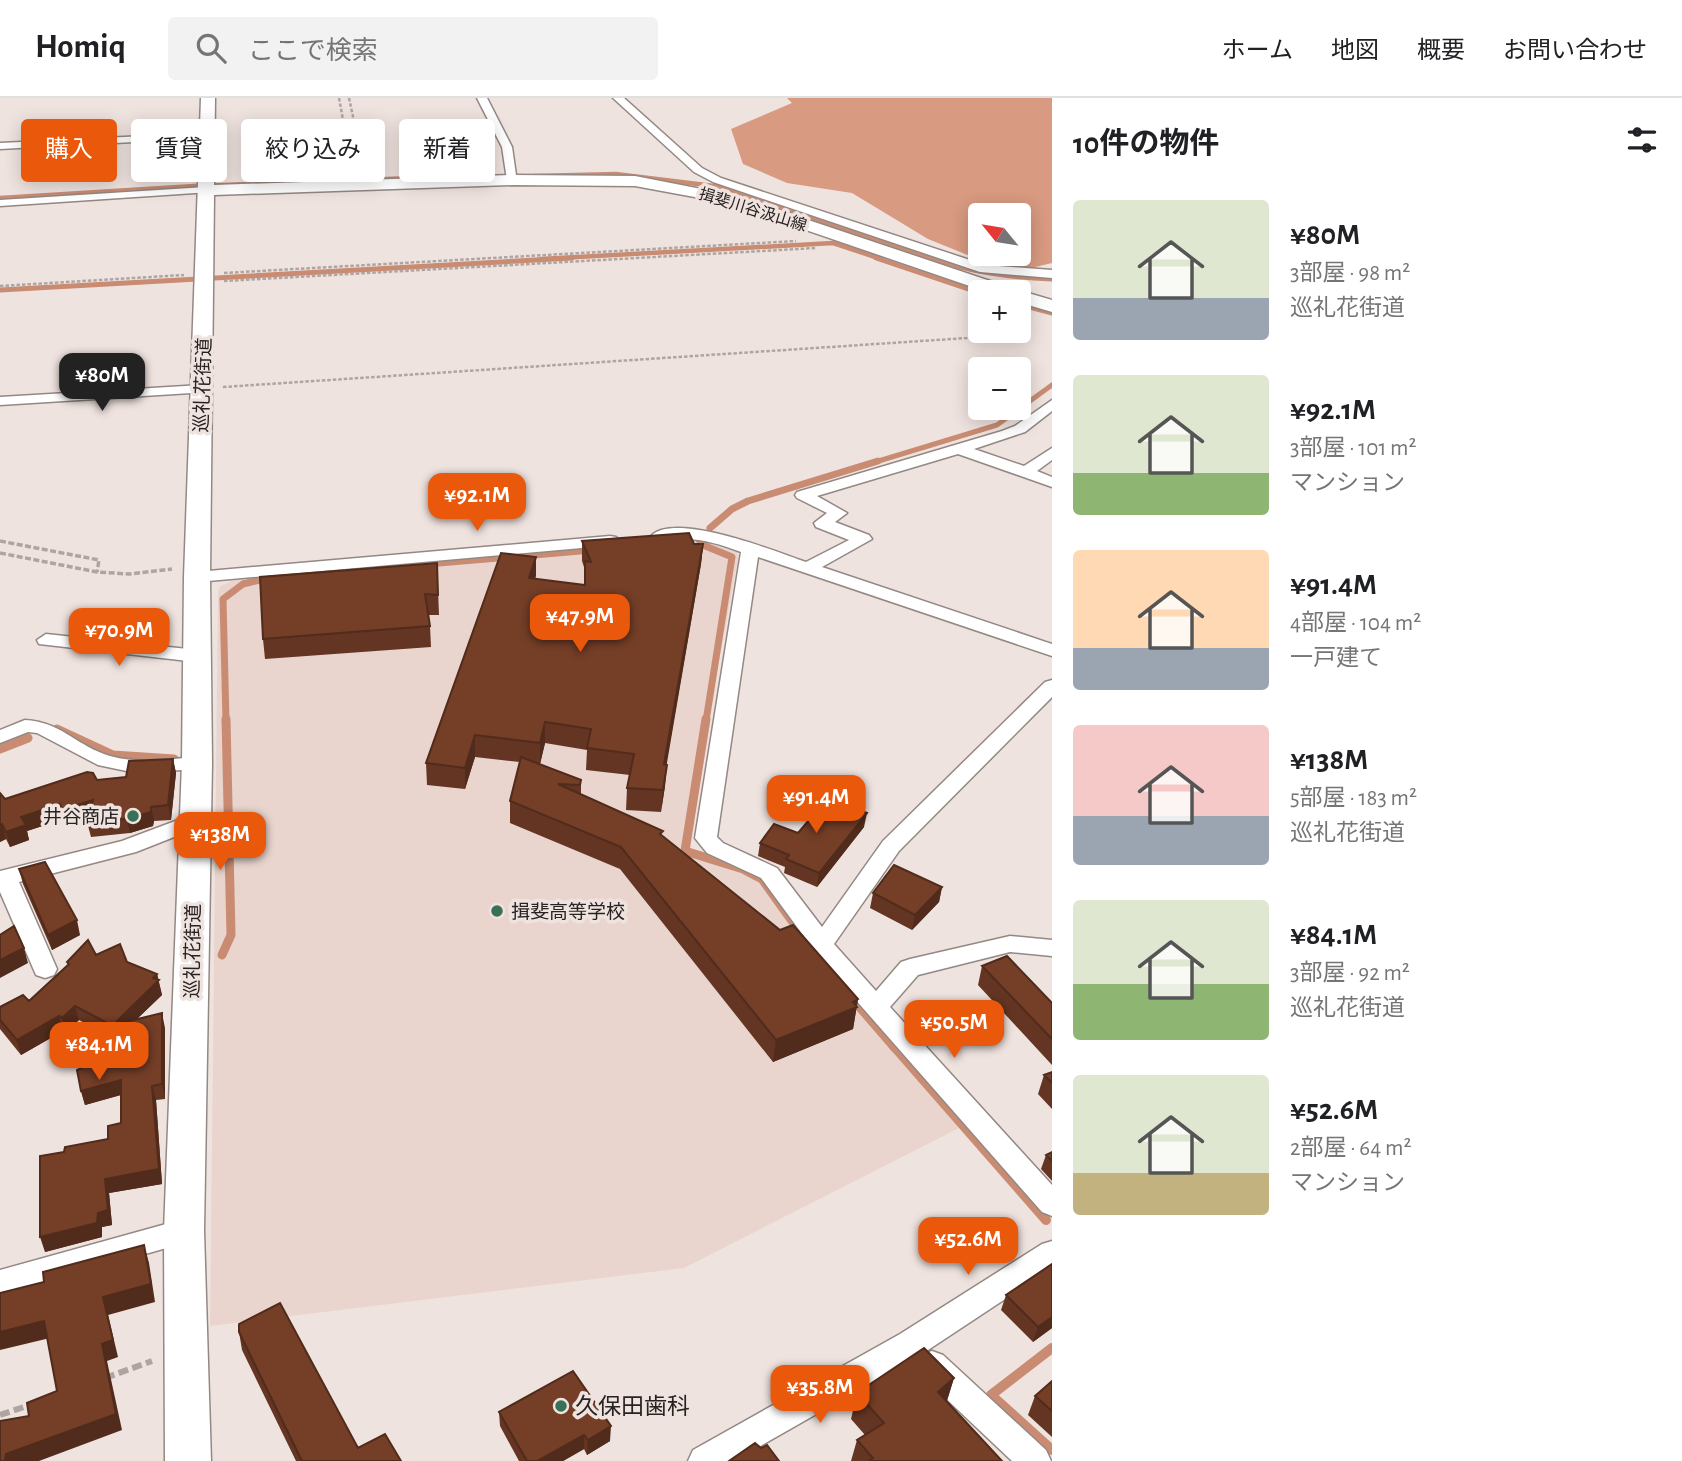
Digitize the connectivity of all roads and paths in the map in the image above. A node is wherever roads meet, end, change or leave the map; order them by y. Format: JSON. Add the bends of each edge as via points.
{"nodes":[{"id":1,"x":208,"y":98,"type":"edge"},
{"id":2,"x":339,"y":98,"type":"edge"},
{"id":3,"x":349,"y":98,"type":"edge"},
{"id":4,"x":482,"y":98,"type":"edge"},
{"id":5,"x":618,"y":98,"type":"edge"},
{"id":6,"x":207,"y":119,"type":"edge"},
{"id":7,"x":343,"y":119,"type":"edge"},
{"id":8,"x":354,"y":119,"type":"edge"},
{"id":9,"x":131,"y":140,"type":"edge"},
{"id":10,"x":0,"y":146,"type":"edge"},
{"id":11,"x":513,"y":180,"type":"junction"},
{"id":12,"x":717,"y":180,"type":"junction"},
{"id":13,"x":206,"y":182,"type":"edge"},
{"id":14,"x":206,"y":190,"type":"junction"},
{"id":15,"x":693,"y":190,"type":"junction"},
{"id":16,"x":1,"y":201,"type":"edge"},
{"id":17,"x":845,"y":239,"type":"junction"},
{"id":18,"x":1052,"y":274,"type":"edge"},
{"id":19,"x":205,"y":276,"type":"junction"},
{"id":20,"x":968,"y":280,"type":"edge"},
{"id":21,"x":0,"y":286,"type":"edge"},
{"id":22,"x":968,"y":338,"type":"edge"},
{"id":23,"x":202,"y":388,"type":"junction"},
{"id":24,"x":0,"y":401,"type":"edge"},
{"id":25,"x":1052,"y":404,"type":"edge"},
{"id":26,"x":957,"y":448,"type":"junction"},
{"id":27,"x":1052,"y":453,"type":"edge"},
{"id":28,"x":1025,"y":473,"type":"junction"},
{"id":29,"x":1052,"y":482,"type":"edge"},
{"id":30,"x":0,"y":541,"type":"edge"},
{"id":31,"x":750,"y":550,"type":"junction"},
{"id":32,"x":0,"y":553,"type":"edge"},
{"id":33,"x":808,"y":568,"type":"junction"},
{"id":34,"x":97,"y":572,"type":"junction"},
{"id":35,"x":197,"y":572,"type":"junction"},
{"id":36,"x":46,"y":640,"type":"dead end"},
{"id":37,"x":1052,"y":650,"type":"edge"},
{"id":38,"x":197,"y":656,"type":"junction"},
{"id":39,"x":1052,"y":686,"type":"edge"},
{"id":40,"x":0,"y":737,"type":"edge"},
{"id":41,"x":197,"y":763,"type":"junction"},
{"id":42,"x":194,"y":821,"type":"junction"},
{"id":43,"x":3,"y":878,"type":"edge"},
{"id":44,"x":823,"y":943,"type":"junction"},
{"id":45,"x":1052,"y":948,"type":"edge"},
{"id":46,"x":45,"y":969,"type":"dead end"},
{"id":47,"x":876,"y":1007,"type":"junction"},
{"id":48,"x":1052,"y":1204,"type":"edge"},
{"id":49,"x":184,"y":1231,"type":"junction"},
{"id":50,"x":1052,"y":1253,"type":"edge"},
{"id":51,"x":0,"y":1283,"type":"edge"},
{"id":52,"x":911,"y":1344,"type":"junction"},
{"id":53,"x":186,"y":1349,"type":"junction"},
{"id":54,"x":99,"y":1380,"type":"edge"},
{"id":55,"x":37,"y":1402,"type":"edge"},
{"id":56,"x":0,"y":1415,"type":"edge"},
{"id":57,"x":188,"y":1461,"type":"edge"},
{"id":58,"x":704,"y":1461,"type":"edge"},
{"id":59,"x":1035,"y":1461,"type":"edge"}],
"edges":[{"from":1,"to":6,"type":"street"},
{"from":2,"to":7,"type":"path"},
{"from":3,"to":8,"type":"path"},
{"from":4,"to":11,"type":"street","via":[[507,147]]},
{"from":5,"to":12,"type":"street","via":[[698,170]]},
{"from":9,"to":10,"type":"street"},
{"from":11,"to":14,"type":"street","name":"揖斐川谷汲山線"},
{"from":11,"to":15,"type":"street","name":"揖斐川谷汲山線","via":[[624,181]]},
{"from":12,"to":15,"type":"street"},
{"from":12,"to":18,"type":"street","via":[[984,269]]},
{"from":13,"to":14,"type":"street"},
{"from":14,"to":16,"type":"street"},
{"from":14,"to":19,"type":"street","name":"巡礼花街道"},
{"from":15,"to":17,"type":"street","name":"揖斐川谷汲山線"},
{"from":17,"to":19,"type":"path"},
{"from":17,"to":19,"type":"path","via":[[833,247]]},
{"from":17,"to":20,"type":"street","name":"揖斐川谷汲山線"},
{"from":19,"to":21,"type":"path"},
{"from":19,"to":23,"type":"street","name":"巡礼花街道"},
{"from":22,"to":23,"type":"path"},
{"from":23,"to":24,"type":"street"},
{"from":23,"to":35,"type":"street","name":"巡礼花街道"},
{"from":25,"to":26,"type":"street","via":[[1020,429]]},
{"from":26,"to":28,"type":"street"},
{"from":26,"to":33,"type":"street","via":[[803,495],[839,513],[821,523],[863,539]]},
{"from":27,"to":28,"type":"street"},
{"from":28,"to":29,"type":"street"},
{"from":30,"to":34,"type":"path","via":[[99,560]]},
{"from":31,"to":33,"type":"street"},
{"from":31,"to":35,"type":"street","via":[[714,537],[687,534]]},
{"from":31,"to":44,"type":"street","via":[[706,838],[715,848],[769,873]]},
{"from":32,"to":34,"type":"path"},
{"from":33,"to":37,"type":"street"},
{"from":34,"to":35,"type":"path"},
{"from":35,"to":38,"type":"street","name":"巡礼花街道"},
{"from":36,"to":38,"type":"street"},
{"from":38,"to":41,"type":"street","name":"巡礼花街道"},
{"from":39,"to":44,"type":"street","via":[[891,846]]},
{"from":40,"to":41,"type":"street","via":[[25,726],[42,727],[98,759],[136,766]]},
{"from":41,"to":42,"type":"street","name":"巡礼花街道"},
{"from":42,"to":43,"type":"street","via":[[128,847]]},
{"from":42,"to":49,"type":"street","name":"巡礼花街道"},
{"from":43,"to":46,"type":"street"},
{"from":44,"to":47,"type":"street"},
{"from":45,"to":47,"type":"street","via":[[1010,944],[910,968]]},
{"from":47,"to":48,"type":"street"},
{"from":49,"to":51,"type":"street"},
{"from":49,"to":53,"type":"street","name":"巡礼花街道"},
{"from":50,"to":52,"type":"street"},
{"from":52,"to":58,"type":"street"},
{"from":52,"to":59,"type":"street"},
{"from":53,"to":54,"type":"path"},
{"from":53,"to":57,"type":"street","name":"巡礼花街道"},
{"from":55,"to":56,"type":"path"}]}
